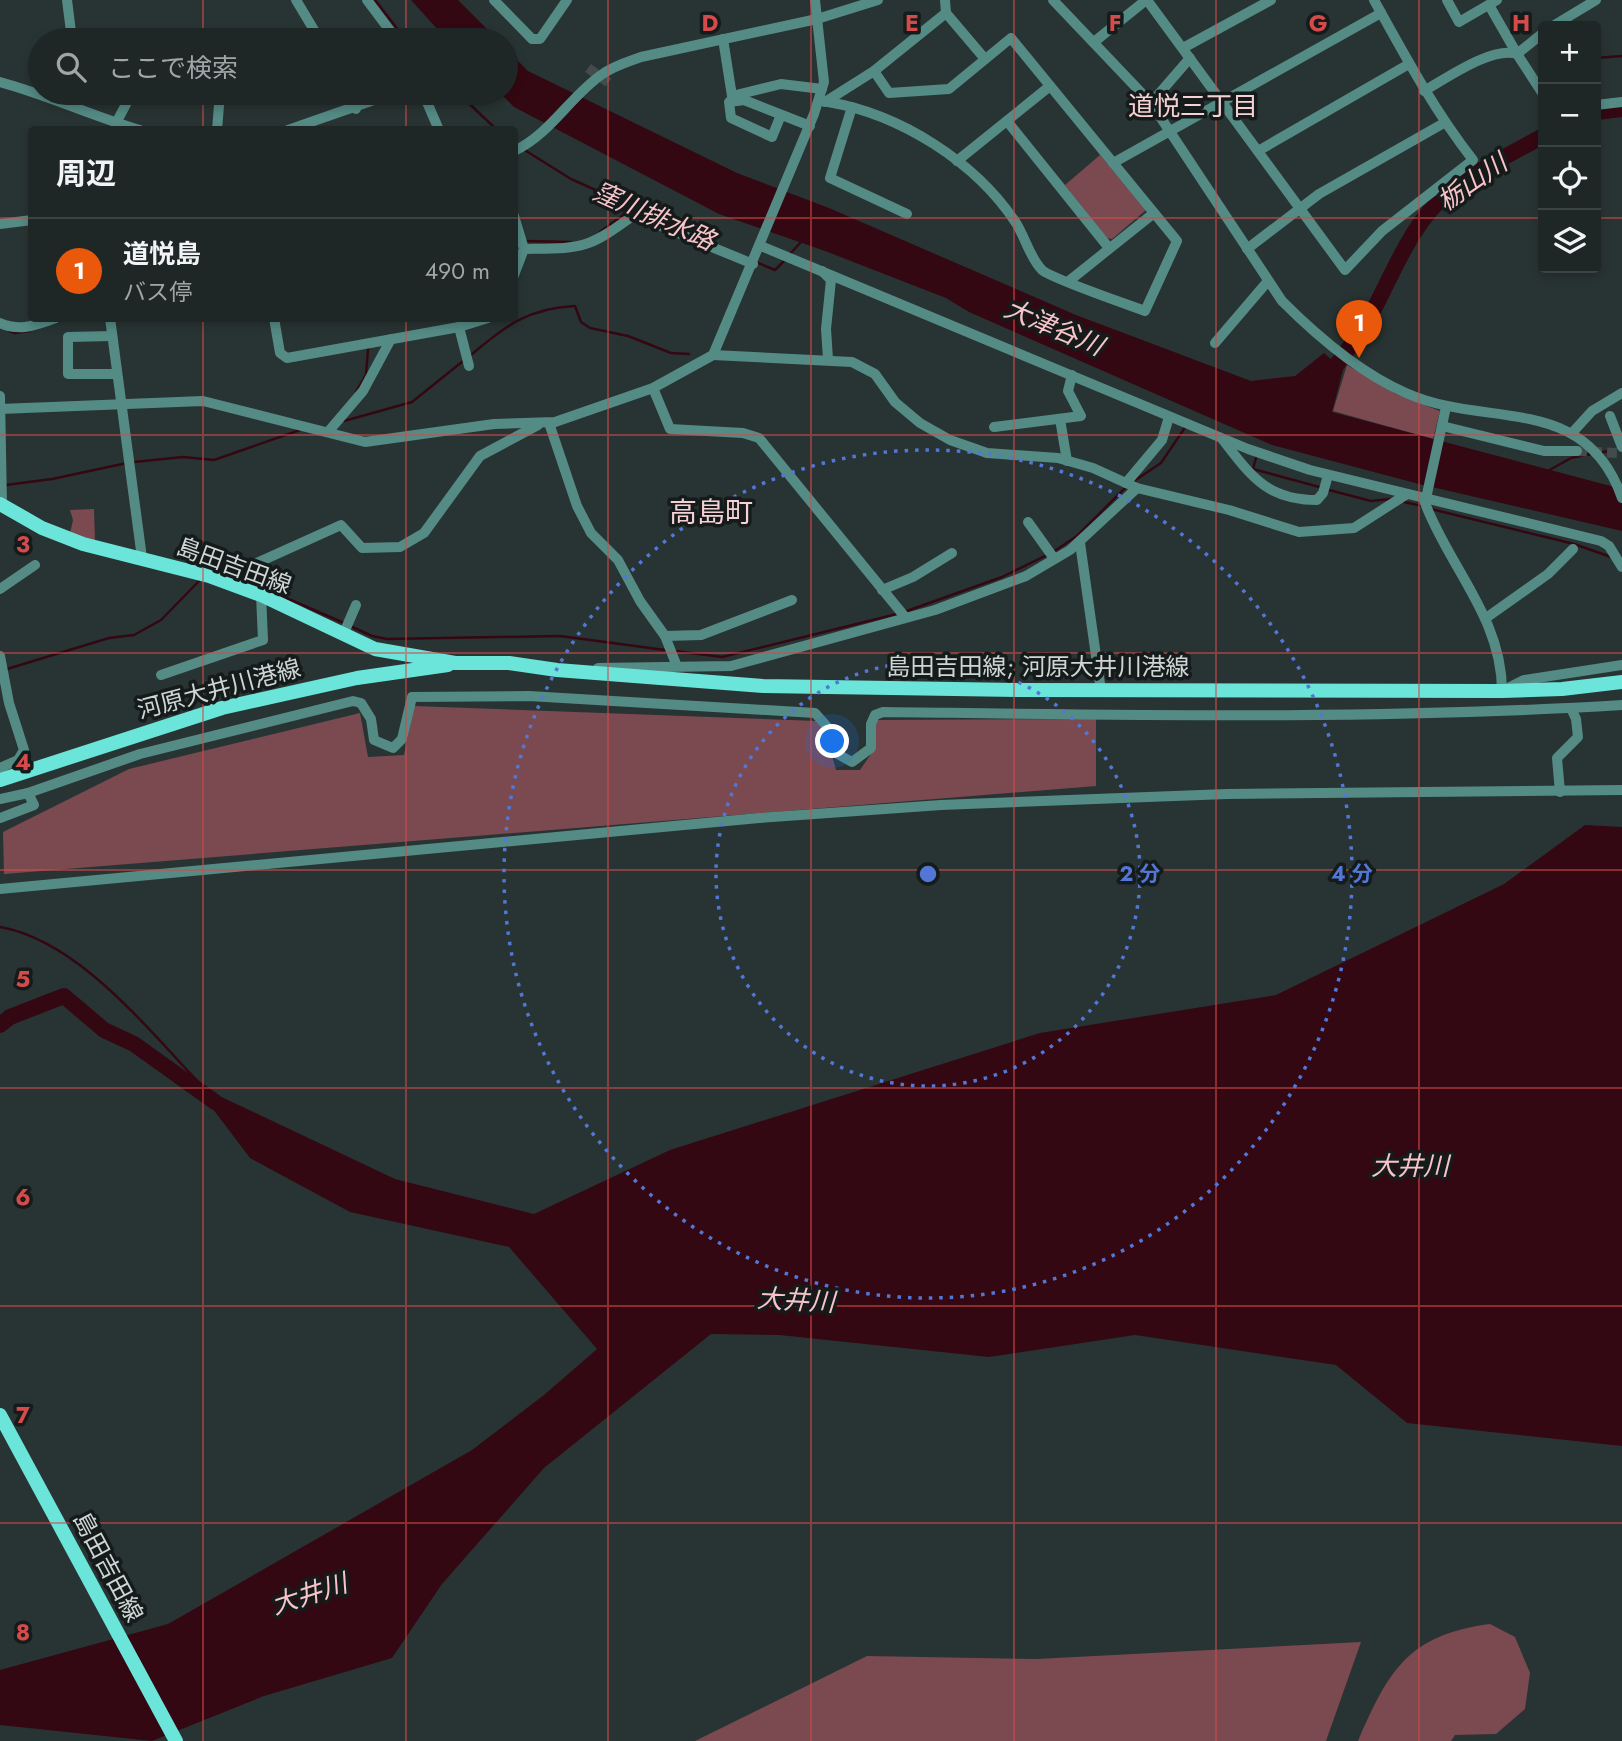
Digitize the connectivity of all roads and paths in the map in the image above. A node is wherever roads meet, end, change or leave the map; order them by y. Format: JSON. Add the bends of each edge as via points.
{"nodes":[{"id":1,"x":67,"y":0,"type":"edge"},
{"id":2,"x":296,"y":0,"type":"edge"},
{"id":3,"x":367,"y":0,"type":"edge"},
{"id":4,"x":494,"y":0,"type":"edge"},
{"id":5,"x":567,"y":0,"type":"edge"},
{"id":6,"x":815,"y":0,"type":"edge"},
{"id":7,"x":878,"y":0,"type":"edge"},
{"id":8,"x":945,"y":0,"type":"edge"},
{"id":9,"x":1053,"y":0,"type":"edge"},
{"id":10,"x":1147,"y":0,"type":"edge"},
{"id":11,"x":1271,"y":0,"type":"edge"},
{"id":12,"x":1374,"y":0,"type":"edge"},
{"id":13,"x":1447,"y":0,"type":"edge"},
{"id":14,"x":1596,"y":0,"type":"edge"},
{"id":15,"x":1493,"y":2,"type":"edge"},
{"id":16,"x":946,"y":13,"type":"junction"},
{"id":17,"x":1381,"y":13,"type":"junction"},
{"id":18,"x":817,"y":19,"type":"junction"},
{"id":19,"x":1561,"y":21,"type":"edge"},
{"id":20,"x":70,"y":28,"type":"edge"},
{"id":21,"x":313,"y":28,"type":"edge"},
{"id":22,"x":388,"y":28,"type":"edge"},
{"id":23,"x":1538,"y":37,"type":"edge"},
{"id":24,"x":723,"y":39,"type":"junction"},
{"id":25,"x":1094,"y":42,"type":"junction"},
{"id":26,"x":1183,"y":48,"type":"junction"},
{"id":27,"x":1517,"y":54,"type":"junction"},
{"id":28,"x":1190,"y":58,"type":"junction"},
{"id":29,"x":985,"y":60,"type":"junction"},
{"id":30,"x":1409,"y":64,"type":"junction"},
{"id":31,"x":874,"y":71,"type":"junction"},
{"id":32,"x":0,"y":82,"type":"edge"},
{"id":33,"x":1050,"y":86,"type":"junction"},
{"id":34,"x":1538,"y":86,"type":"edge"},
{"id":35,"x":28,"y":88,"type":"edge"},
{"id":36,"x":822,"y":89,"type":"junction"},
{"id":37,"x":1424,"y":91,"type":"junction"},
{"id":38,"x":824,"y":102,"type":"junction"},
{"id":39,"x":1221,"y":102,"type":"junction"},
{"id":40,"x":1622,"y":102,"type":"edge"},
{"id":41,"x":1151,"y":103,"type":"junction"},
{"id":42,"x":1601,"y":104,"type":"edge"},
{"id":43,"x":74,"y":105,"type":"edge"},
{"id":44,"x":124,"y":105,"type":"edge"},
{"id":45,"x":219,"y":105,"type":"edge"},
{"id":46,"x":354,"y":105,"type":"edge"},
{"id":47,"x":366,"y":105,"type":"edge"},
{"id":48,"x":428,"y":105,"type":"edge"},
{"id":49,"x":852,"y":107,"type":"junction"},
{"id":50,"x":356,"y":109,"type":"junction"},
{"id":51,"x":781,"y":115,"type":"junction"},
{"id":52,"x":1007,"y":121,"type":"junction"},
{"id":53,"x":1444,"y":123,"type":"junction"},
{"id":54,"x":112,"y":124,"type":"edge"},
{"id":55,"x":217,"y":126,"type":"edge"},
{"id":56,"x":301,"y":126,"type":"edge"},
{"id":57,"x":437,"y":126,"type":"edge"},
{"id":58,"x":810,"y":126,"type":"junction"},
{"id":59,"x":1168,"y":130,"type":"junction"},
{"id":60,"x":518,"y":149,"type":"edge"},
{"id":61,"x":1258,"y":151,"type":"junction"},
{"id":62,"x":957,"y":161,"type":"junction"},
{"id":63,"x":1113,"y":163,"type":"junction"},
{"id":64,"x":1300,"y":208,"type":"junction"},
{"id":65,"x":1154,"y":213,"type":"junction"},
{"id":66,"x":907,"y":214,"type":"dead end"},
{"id":67,"x":28,"y":221,"type":"edge"},
{"id":68,"x":0,"y":225,"type":"edge"},
{"id":69,"x":518,"y":229,"type":"edge"},
{"id":70,"x":762,"y":244,"type":"junction"},
{"id":71,"x":1109,"y":248,"type":"junction"},
{"id":72,"x":524,"y":249,"type":"junction"},
{"id":73,"x":1247,"y":249,"type":"junction"},
{"id":74,"x":753,"y":264,"type":"junction"},
{"id":75,"x":518,"y":265,"type":"edge"},
{"id":76,"x":819,"y":269,"type":"junction"},
{"id":77,"x":1069,"y":281,"type":"junction"},
{"id":78,"x":1268,"y":281,"type":"junction"},
{"id":79,"x":45,"y":322,"type":"edge"},
{"id":80,"x":110,"y":322,"type":"edge"},
{"id":81,"x":275,"y":322,"type":"edge"},
{"id":82,"x":475,"y":322,"type":"edge"},
{"id":83,"x":0,"y":323,"type":"edge"},
{"id":84,"x":459,"y":327,"type":"junction"},
{"id":85,"x":112,"y":335,"type":"junction"},
{"id":86,"x":391,"y":339,"type":"junction"},
{"id":87,"x":1215,"y":343,"type":"dead end"},
{"id":88,"x":713,"y":355,"type":"junction"},
{"id":89,"x":828,"y":359,"type":"junction"},
{"id":90,"x":469,"y":366,"type":"dead end"},
{"id":91,"x":116,"y":374,"type":"junction"},
{"id":92,"x":1072,"y":375,"type":"junction"},
{"id":93,"x":653,"y":388,"type":"junction"},
{"id":94,"x":1622,"y":393,"type":"edge"},
{"id":95,"x":0,"y":396,"type":"edge"},
{"id":96,"x":120,"y":403,"type":"junction"},
{"id":97,"x":1446,"y":407,"type":"junction"},
{"id":98,"x":1,"y":409,"type":"edge"},
{"id":99,"x":1610,"y":416,"type":"dead end"},
{"id":100,"x":1169,"y":417,"type":"junction"},
{"id":101,"x":1060,"y":419,"type":"junction"},
{"id":102,"x":546,"y":423,"type":"junction"},
{"id":103,"x":994,"y":427,"type":"dead end"},
{"id":104,"x":1442,"y":429,"type":"junction"},
{"id":105,"x":328,"y":432,"type":"junction"},
{"id":106,"x":1572,"y":433,"type":"junction"},
{"id":107,"x":1222,"y":438,"type":"junction"},
{"id":108,"x":1621,"y":451,"type":"edge"},
{"id":109,"x":1577,"y":452,"type":"tunnel mouth"},
{"id":110,"x":1067,"y":461,"type":"junction"},
{"id":111,"x":1328,"y":475,"type":"junction"},
{"id":112,"x":1131,"y":486,"type":"junction"},
{"id":113,"x":1407,"y":494,"type":"junction"},
{"id":114,"x":1622,"y":498,"type":"edge"},
{"id":115,"x":1425,"y":499,"type":"junction"},
{"id":116,"x":1,"y":504,"type":"edge"},
{"id":117,"x":1028,"y":522,"type":"dead end"},
{"id":118,"x":1080,"y":543,"type":"junction"},
{"id":119,"x":1573,"y":549,"type":"dead end"},
{"id":120,"x":952,"y":553,"type":"dead end"},
{"id":121,"x":1053,"y":557,"type":"junction"},
{"id":122,"x":142,"y":558,"type":"junction"},
{"id":123,"x":35,"y":565,"type":"dead end"},
{"id":124,"x":1622,"y":567,"type":"edge"},
{"id":125,"x":219,"y":580,"type":"junction"},
{"id":126,"x":0,"y":589,"type":"edge"},
{"id":127,"x":882,"y":590,"type":"junction"},
{"id":128,"x":261,"y":595,"type":"junction"},
{"id":129,"x":792,"y":600,"type":"dead end"},
{"id":130,"x":356,"y":605,"type":"dead end"},
{"id":131,"x":905,"y":617,"type":"junction"},
{"id":132,"x":1486,"y":618,"type":"junction"},
{"id":133,"x":344,"y":635,"type":"junction"},
{"id":134,"x":665,"y":636,"type":"junction"},
{"id":135,"x":0,"y":656,"type":"edge"},
{"id":136,"x":454,"y":663,"type":"junction"},
{"id":137,"x":676,"y":664,"type":"junction"},
{"id":138,"x":1622,"y":665,"type":"edge"},
{"id":139,"x":582,"y":672,"type":"junction"},
{"id":140,"x":1,"y":673,"type":"edge"},
{"id":141,"x":161,"y":675,"type":"dead end"},
{"id":142,"x":1622,"y":682,"type":"edge"},
{"id":143,"x":1101,"y":691,"type":"junction"},
{"id":144,"x":1502,"y":691,"type":"junction"},
{"id":145,"x":1622,"y":705,"type":"edge"},
{"id":146,"x":1571,"y":708,"type":"junction"},
{"id":147,"x":0,"y":767,"type":"edge"},
{"id":148,"x":0,"y":780,"type":"edge"},
{"id":149,"x":1622,"y":790,"type":"edge"},
{"id":150,"x":1560,"y":792,"type":"junction"},
{"id":151,"x":28,"y":793,"type":"junction"},
{"id":152,"x":0,"y":799,"type":"edge"},
{"id":153,"x":0,"y":818,"type":"edge"},
{"id":154,"x":0,"y":889,"type":"edge"},
{"id":155,"x":0,"y":1415,"type":"edge"},
{"id":156,"x":176,"y":1741,"type":"edge"}],
"edges":[{"from":1,"to":20,"type":"street"},
{"from":2,"to":21,"type":"street"},
{"from":3,"to":22,"type":"street"},
{"from":4,"to":5,"type":"street","via":[[532,39],[540,39]]},
{"from":6,"to":18,"type":"street"},
{"from":7,"to":18,"type":"street"},
{"from":8,"to":16,"type":"street"},
{"from":9,"to":25,"type":"street"},
{"from":10,"to":25,"type":"street"},
{"from":10,"to":26,"type":"street"},
{"from":11,"to":26,"type":"street"},
{"from":12,"to":17,"type":"street"},
{"from":13,"to":15,"type":"street","via":[[1459,22]]},
{"from":14,"to":19,"type":"street"},
{"from":15,"to":27,"type":"street"},
{"from":16,"to":29,"type":"street"},
{"from":16,"to":31,"type":"street"},
{"from":17,"to":30,"type":"street"},
{"from":17,"to":39,"type":"street"},
{"from":18,"to":24,"type":"street"},
{"from":18,"to":36,"type":"street"},
{"from":23,"to":27,"type":"street"},
{"from":24,"to":36,"type":"street","via":[[732,96],[781,84]]},
{"from":24,"to":60,"type":"street","via":[[614,67]]},
{"from":25,"to":41,"type":"street"},
{"from":26,"to":28,"type":"street"},
{"from":27,"to":34,"type":"street"},
{"from":27,"to":37,"type":"street","via":[[1507,51],[1475,62]]},
{"from":28,"to":39,"type":"street"},
{"from":28,"to":41,"type":"street"},
{"from":29,"to":31,"type":"street","via":[[949,89],[888,93]]},
{"from":29,"to":33,"type":"street","via":[[1011,38]]},
{"from":30,"to":37,"type":"street"},
{"from":30,"to":61,"type":"street"},
{"from":31,"to":38,"type":"street"},
{"from":32,"to":35,"type":"street"},
{"from":33,"to":52,"type":"street"},
{"from":33,"to":63,"type":"street"},
{"from":36,"to":38,"type":"street"},
{"from":37,"to":53,"type":"street"},
{"from":38,"to":49,"type":"street"},
{"from":38,"to":58,"type":"street"},
{"from":39,"to":59,"type":"street"},
{"from":39,"to":61,"type":"street"},
{"from":40,"to":42,"type":"street"},
{"from":41,"to":59,"type":"street"},
{"from":43,"to":54,"type":"street"},
{"from":44,"to":54,"type":"street"},
{"from":45,"to":55,"type":"street"},
{"from":46,"to":50,"type":"street"},
{"from":47,"to":50,"type":"street"},
{"from":48,"to":57,"type":"street"},
{"from":49,"to":62,"type":"street","via":[[902,127]]},
{"from":49,"to":66,"type":"street","via":[[830,178]]},
{"from":50,"to":56,"type":"street"},
{"from":51,"to":51,"type":"street","via":[[744,100],[729,102],[731,118],[772,137]]},
{"from":51,"to":58,"type":"street"},
{"from":52,"to":62,"type":"street"},
{"from":52,"to":71,"type":"street"},
{"from":53,"to":64,"type":"street"},
{"from":53,"to":64,"type":"street","via":[[1474,160],[1363,247],[1345,270]]},
{"from":58,"to":70,"type":"street"},
{"from":59,"to":63,"type":"street"},
{"from":59,"to":73,"type":"street"},
{"from":61,"to":64,"type":"street"},
{"from":62,"to":77,"type":"street","via":[[1016,223],[1042,271]]},
{"from":63,"to":65,"type":"street"},
{"from":64,"to":73,"type":"street"},
{"from":65,"to":71,"type":"street"},
{"from":65,"to":77,"type":"street","via":[[1177,241],[1145,311]]},
{"from":67,"to":68,"type":"street"},
{"from":69,"to":72,"type":"street"},
{"from":70,"to":74,"type":"street"},
{"from":70,"to":76,"type":"street"},
{"from":71,"to":77,"type":"street"},
{"from":72,"to":74,"type":"street","via":[[578,248],[596,242],[634,215]]},
{"from":72,"to":75,"type":"street"},
{"from":73,"to":78,"type":"street"},
{"from":74,"to":88,"type":"street"},
{"from":76,"to":89,"type":"street","via":[[831,280]]},
{"from":76,"to":92,"type":"street"},
{"from":78,"to":87,"type":"street"},
{"from":78,"to":97,"type":"street","via":[[1282,301],[1326,342],[1404,393]]},
{"from":79,"to":83,"type":"street","via":[[25,329]]},
{"from":80,"to":85,"type":"street"},
{"from":81,"to":86,"type":"street","via":[[279,354],[287,358]]},
{"from":82,"to":84,"type":"street"},
{"from":84,"to":86,"type":"street"},
{"from":84,"to":90,"type":"street"},
{"from":85,"to":91,"type":"street"},
{"from":85,"to":91,"type":"street","via":[[68,337],[68,374]]},
{"from":86,"to":105,"type":"street","via":[[363,391]]},
{"from":88,"to":89,"type":"street"},
{"from":88,"to":93,"type":"street"},
{"from":89,"to":110,"type":"street","via":[[852,362],[876,374],[895,402],[950,440],[987,453]]},
{"from":91,"to":96,"type":"street"},
{"from":92,"to":100,"type":"street"},
{"from":92,"to":101,"type":"street","via":[[1068,391],[1081,416]]},
{"from":93,"to":102,"type":"street"},
{"from":93,"to":127,"type":"street","via":[[670,429],[743,433],[759,439]]},
{"from":94,"to":106,"type":"street","via":[[1592,411]]},
{"from":95,"to":98,"type":"street"},
{"from":96,"to":98,"type":"street"},
{"from":96,"to":105,"type":"street","via":[[202,401]]},
{"from":96,"to":122,"type":"street"},
{"from":97,"to":104,"type":"street"},
{"from":97,"to":106,"type":"street","via":[[1509,414]]},
{"from":98,"to":116,"type":"street"},
{"from":99,"to":108,"type":"street"},
{"from":100,"to":107,"type":"street"},
{"from":100,"to":112,"type":"street","via":[[1162,440]]},
{"from":101,"to":103,"type":"street"},
{"from":101,"to":110,"type":"street"},
{"from":102,"to":105,"type":"street","via":[[494,424],[365,442]]},
{"from":102,"to":125,"type":"street","via":[[480,456],[424,533],[400,547],[362,548],[341,525]]},
{"from":102,"to":134,"type":"street","via":[[586,524],[618,560]]},
{"from":104,"to":109,"type":"street","via":[[1544,451]]},
{"from":104,"to":115,"type":"street"},
{"from":106,"to":114,"type":"street","via":[[1606,465]]},
{"from":107,"to":111,"type":"street"},
{"from":107,"to":111,"type":"street","via":[[1256,483],[1265,488],[1317,499]]},
{"from":110,"to":112,"type":"street"},
{"from":111,"to":113,"type":"street"},
{"from":112,"to":113,"type":"street","via":[[1300,532],[1354,528]]},
{"from":112,"to":118,"type":"street"},
{"from":113,"to":115,"type":"street"},
{"from":115,"to":124,"type":"street","via":[[1601,541]]},
{"from":115,"to":132,"type":"street"},
{"from":116,"to":122,"type":"main road","name":"島田吉田線","via":[[42,528],[83,544]]},
{"from":117,"to":121,"type":"street"},
{"from":118,"to":121,"type":"street"},
{"from":118,"to":143,"type":"street"},
{"from":119,"to":132,"type":"street","via":[[1548,574]]},
{"from":120,"to":127,"type":"street"},
{"from":121,"to":131,"type":"street","via":[[1008,583]]},
{"from":122,"to":125,"type":"main road","name":"島田吉田線"},
{"from":123,"to":126,"type":"street"},
{"from":125,"to":128,"type":"main road","name":"島田吉田線"},
{"from":127,"to":131,"type":"street"},
{"from":128,"to":133,"type":"main road","name":"島田吉田線"},
{"from":128,"to":141,"type":"street","via":[[263,640]]},
{"from":129,"to":134,"type":"street","via":[[701,635]]},
{"from":130,"to":133,"type":"street"},
{"from":131,"to":137,"type":"street","via":[[730,666]]},
{"from":132,"to":144,"type":"street","via":[[1502,672]]},
{"from":133,"to":136,"type":"main road","name":"島田吉田線","via":[[388,652]]},
{"from":134,"to":137,"type":"street"},
{"from":135,"to":140,"type":"street"},
{"from":136,"to":139,"type":"main road","name":"島田吉田線; 河原大井川港線","via":[[509,663]]},
{"from":136,"to":148,"type":"main road","name":"河原大井川港線","via":[[357,678],[222,708]]},
{"from":137,"to":139,"type":"street"},
{"from":138,"to":144,"type":"street","via":[[1524,680]]},
{"from":139,"to":143,"type":"main road","name":"島田吉田線; 河原大井川港線","via":[[763,686]]},
{"from":140,"to":147,"type":"street","via":[[24,750],[18,760]]},
{"from":142,"to":144,"type":"main road","name":"島田吉田線; 河原大井川港線"},
{"from":143,"to":144,"type":"main road","name":"島田吉田線; 河原大井川港線"},
{"from":145,"to":146,"type":"street"},
{"from":146,"to":150,"type":"street","via":[[1577,737],[1557,758]]},
{"from":146,"to":151,"type":"street","via":[[883,712],[875,715],[871,724],[871,748],[852,761],[836,753],[831,731],[815,713],[528,696],[412,697],[402,739],[393,748],[374,740],[371,719],[361,703],[353,702],[140,754]]},
{"from":149,"to":150,"type":"street"},
{"from":150,"to":154,"type":"street","via":[[1227,794],[941,805]]},
{"from":151,"to":152,"type":"street"},
{"from":151,"to":153,"type":"street","via":[[34,805]]},
{"from":155,"to":156,"type":"main road","name":"島田吉田線"}]}
